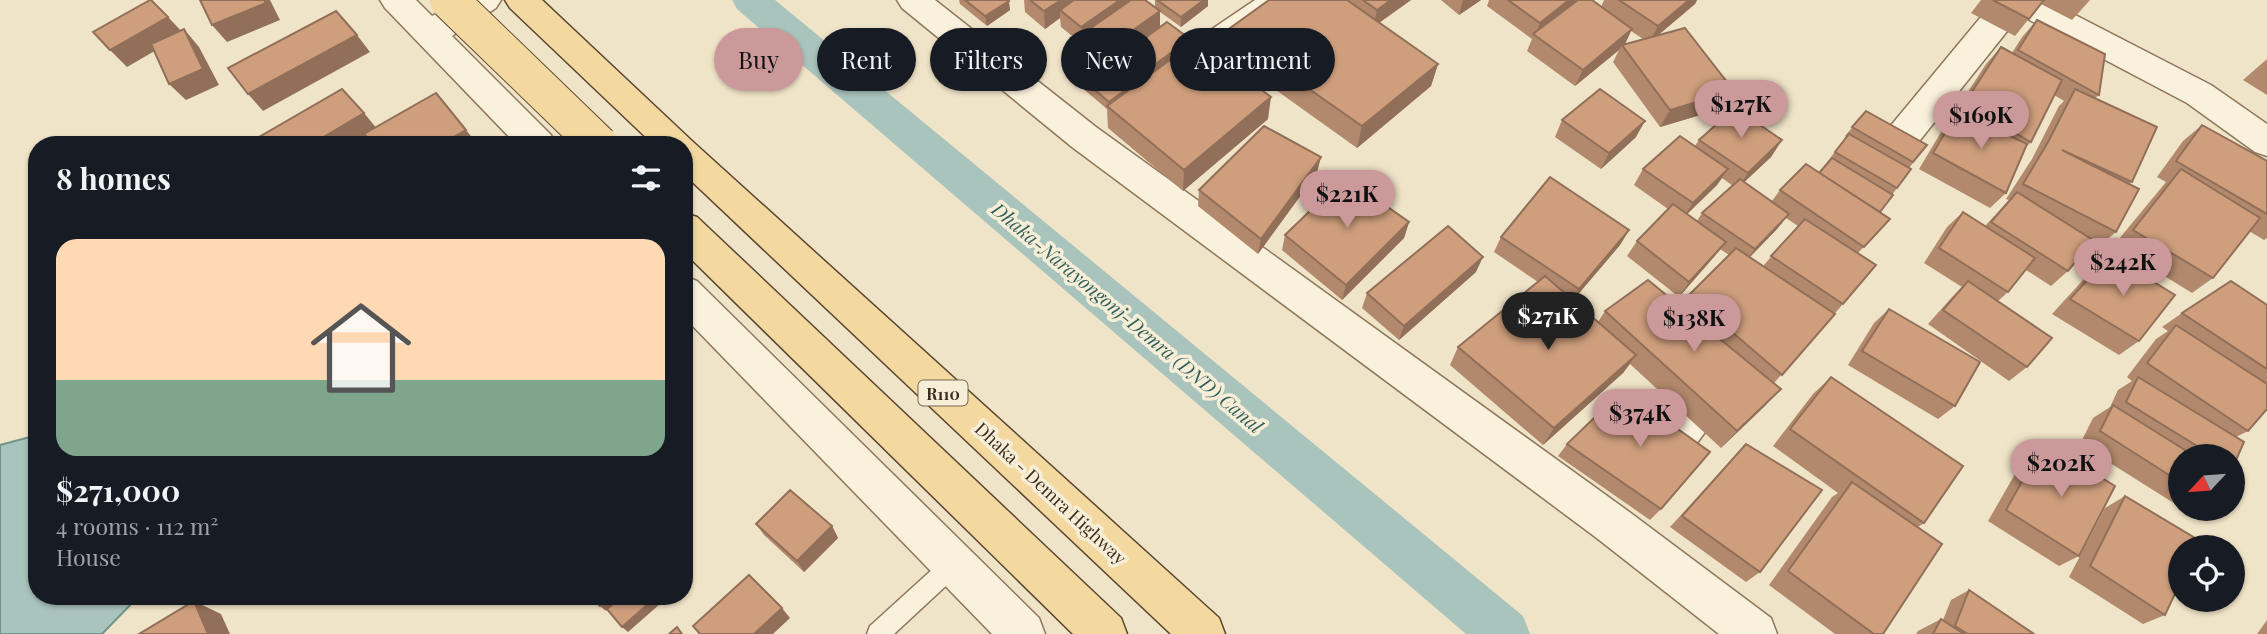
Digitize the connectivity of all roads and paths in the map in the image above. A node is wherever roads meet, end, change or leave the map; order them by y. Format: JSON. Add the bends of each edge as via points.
{"nodes":[{"id":1,"x":449,"y":0,"type":"edge"},
{"id":2,"x":485,"y":0,"type":"edge"},
{"id":3,"x":521,"y":0,"type":"edge"},
{"id":4,"x":913,"y":0,"type":"edge"},
{"id":5,"x":1279,"y":0,"type":"edge"},
{"id":6,"x":2016,"y":0,"type":"edge"},
{"id":7,"x":416,"y":12,"type":"edge"},
{"id":8,"x":1140,"y":97,"type":"edge"},
{"id":9,"x":531,"y":136,"type":"edge"},
{"id":10,"x":590,"y":136,"type":"edge"},
{"id":11,"x":667,"y":136,"type":"edge"},
{"id":12,"x":2267,"y":142,"type":"edge"},
{"id":13,"x":693,"y":160,"type":"edge"},
{"id":14,"x":1851,"y":200,"type":"edge"},
{"id":15,"x":693,"y":237,"type":"edge"},
{"id":16,"x":693,"y":301,"type":"edge"},
{"id":17,"x":1745,"y":345,"type":"edge"},
{"id":18,"x":1613,"y":525,"type":"junction"},
{"id":19,"x":954,"y":564,"type":"junction"},
{"id":20,"x":878,"y":634,"type":"edge"},
{"id":21,"x":1023,"y":634,"type":"edge"},
{"id":22,"x":1105,"y":634,"type":"edge"},
{"id":23,"x":1203,"y":634,"type":"edge"},
{"id":24,"x":1755,"y":634,"type":"edge"}],
"edges":[{"from":1,"to":10,"type":"main road","bridge":true},
{"from":2,"to":7,"type":"street"},
{"from":3,"to":11,"type":"main road"},
{"from":4,"to":18,"type":"street","via":[[1095,129]]},
{"from":5,"to":8,"type":"street"},
{"from":6,"to":12,"type":"street","via":[[2199,94]]},
{"from":6,"to":14,"type":"street"},
{"from":7,"to":9,"type":"street"},
{"from":13,"to":23,"type":"main road","name":"Dhaka - Demra Highway","number":"R110"},
{"from":15,"to":22,"type":"main road"},
{"from":16,"to":19,"type":"street"},
{"from":17,"to":18,"type":"street"},
{"from":18,"to":24,"type":"street"},
{"from":19,"to":20,"type":"lane"},
{"from":19,"to":21,"type":"street"}]}
